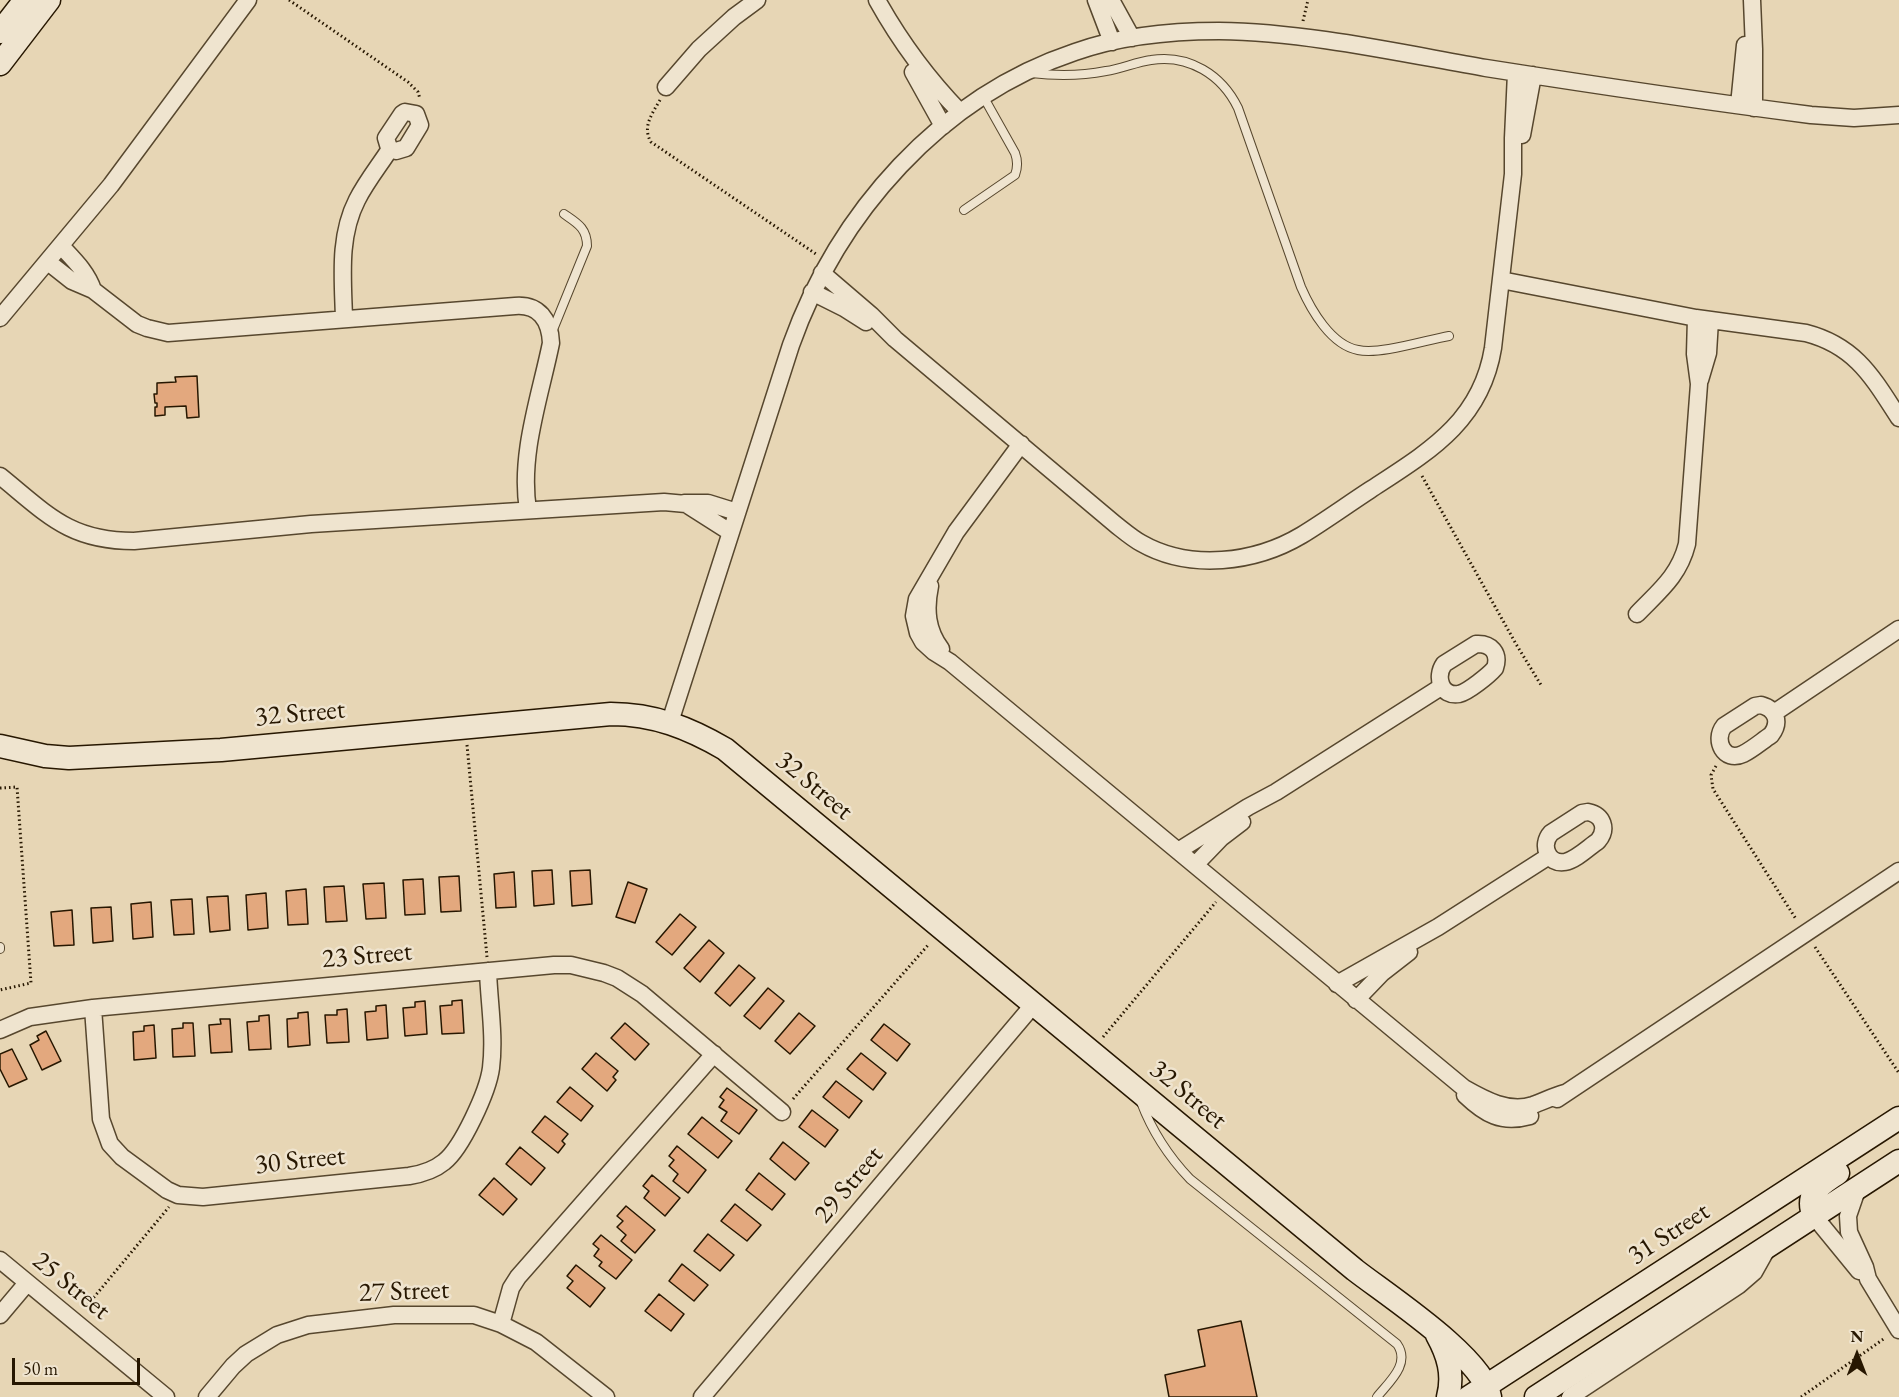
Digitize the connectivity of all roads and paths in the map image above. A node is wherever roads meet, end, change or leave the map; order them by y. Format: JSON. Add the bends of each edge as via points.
{"nodes":[{"id":1,"x":6,"y":0,"type":"edge"},
{"id":2,"x":25,"y":0,"type":"edge"},
{"id":3,"x":49,"y":0,"type":"edge"},
{"id":4,"x":248,"y":0,"type":"edge"},
{"id":5,"x":289,"y":0,"type":"edge"},
{"id":6,"x":757,"y":0,"type":"edge"},
{"id":7,"x":877,"y":0,"type":"edge"},
{"id":8,"x":1096,"y":0,"type":"edge"},
{"id":9,"x":1111,"y":0,"type":"edge"},
{"id":10,"x":1308,"y":0,"type":"edge"},
{"id":11,"x":0,"y":7,"type":"edge"},
{"id":12,"x":1752,"y":8,"type":"edge"},
{"id":13,"x":893,"y":27,"type":"junction"},
{"id":14,"x":0,"y":32,"type":"edge"},
{"id":15,"x":1300,"y":37,"type":"junction"},
{"id":16,"x":1132,"y":38,"type":"junction"},
{"id":17,"x":1112,"y":42,"type":"junction"},
{"id":18,"x":0,"y":64,"type":"edge"},
{"id":19,"x":1025,"y":72,"type":"junction"},
{"id":20,"x":1525,"y":74,"type":"junction"},
{"id":21,"x":666,"y":87,"type":"joint"},
{"id":22,"x":983,"y":96,"type":"junction"},
{"id":23,"x":1747,"y":107,"type":"junction"},
{"id":24,"x":960,"y":112,"type":"junction"},
{"id":25,"x":1899,"y":115,"type":"edge"},
{"id":26,"x":418,"y":118,"type":"joint"},
{"id":27,"x":943,"y":126,"type":"junction"},
{"id":28,"x":964,"y":210,"type":"dead end"},
{"id":29,"x":564,"y":214,"type":"dead end"},
{"id":30,"x":61,"y":246,"type":"junction"},
{"id":31,"x":48,"y":262,"type":"junction"},
{"id":32,"x":825,"y":267,"type":"junction"},
{"id":33,"x":1501,"y":280,"type":"junction"},
{"id":34,"x":93,"y":290,"type":"junction"},
{"id":35,"x":812,"y":292,"type":"junction"},
{"id":36,"x":0,"y":318,"type":"edge"},
{"id":37,"x":344,"y":319,"type":"junction"},
{"id":38,"x":1703,"y":319,"type":"junction"},
{"id":39,"x":551,"y":335,"type":"junction"},
{"id":40,"x":1449,"y":336,"type":"dead end"},
{"id":41,"x":896,"y":339,"type":"junction"},
{"id":42,"x":1899,"y":418,"type":"edge"},
{"id":43,"x":1021,"y":444,"type":"junction"},
{"id":44,"x":1414,"y":461,"type":"junction"},
{"id":45,"x":0,"y":476,"type":"edge"},
{"id":46,"x":685,"y":504,"type":"junction"},
{"id":47,"x":528,"y":510,"type":"junction"},
{"id":48,"x":737,"y":512,"type":"junction"},
{"id":49,"x":730,"y":532,"type":"junction"},
{"id":50,"x":1637,"y":614,"type":"dead end"},
{"id":51,"x":1899,"y":628,"type":"edge"},
{"id":52,"x":1541,"y":685,"type":"dead end"},
{"id":53,"x":1441,"y":687,"type":"dead end"},
{"id":54,"x":1774,"y":713,"type":"junction"},
{"id":55,"x":670,"y":722,"type":"junction"},
{"id":56,"x":466,"y":727,"type":"junction"},
{"id":57,"x":0,"y":746,"type":"edge"},
{"id":58,"x":1727,"y":753,"type":"junction"},
{"id":59,"x":0,"y":788,"type":"edge"},
{"id":60,"x":1276,"y":792,"type":"junction"},
{"id":61,"x":1178,"y":851,"type":"junction"},
{"id":62,"x":1549,"y":855,"type":"dead end"},
{"id":63,"x":1195,"y":865,"type":"junction"},
{"id":64,"x":1899,"y":871,"type":"edge"},
{"id":65,"x":1226,"y":891,"type":"junction"},
{"id":66,"x":1438,"y":927,"type":"junction"},
{"id":67,"x":942,"y":929,"type":"junction"},
{"id":68,"x":1805,"y":933,"type":"junction"},
{"id":69,"x":488,"y":970,"type":"junction"},
{"id":70,"x":1337,"y":984,"type":"junction"},
{"id":71,"x":0,"y":990,"type":"edge"},
{"id":72,"x":1356,"y":1000,"type":"junction"},
{"id":73,"x":1034,"y":1004,"type":"junction"},
{"id":74,"x":93,"y":1008,"type":"junction"},
{"id":75,"x":0,"y":1030,"type":"edge"},
{"id":76,"x":1090,"y":1052,"type":"junction"},
{"id":77,"x":714,"y":1054,"type":"junction"},
{"id":78,"x":1899,"y":1073,"type":"edge"},
{"id":79,"x":1137,"y":1090,"type":"junction"},
{"id":80,"x":782,"y":1112,"type":"joint"},
{"id":81,"x":1893,"y":1122,"type":"edge"},
{"id":82,"x":1899,"y":1161,"type":"edge"},
{"id":83,"x":1858,"y":1187,"type":"junction"},
{"id":84,"x":178,"y":1195,"type":"junction"},
{"id":85,"x":1814,"y":1216,"type":"junction"},
{"id":86,"x":1768,"y":1246,"type":"junction"},
{"id":87,"x":0,"y":1260,"type":"edge"},
{"id":88,"x":1868,"y":1279,"type":"junction"},
{"id":89,"x":27,"y":1282,"type":"junction"},
{"id":90,"x":0,"y":1315,"type":"edge"},
{"id":91,"x":74,"y":1321,"type":"junction"},
{"id":92,"x":501,"y":1324,"type":"junction"},
{"id":93,"x":1899,"y":1329,"type":"edge"},
{"id":94,"x":1435,"y":1331,"type":"junction"},
{"id":95,"x":1525,"y":1360,"type":"junction"},
{"id":96,"x":1482,"y":1393,"type":"edge"},
{"id":97,"x":166,"y":1397,"type":"edge"},
{"id":98,"x":207,"y":1397,"type":"edge"},
{"id":99,"x":606,"y":1397,"type":"edge"},
{"id":100,"x":702,"y":1397,"type":"edge"},
{"id":101,"x":1377,"y":1397,"type":"edge"},
{"id":102,"x":1448,"y":1397,"type":"edge"},
{"id":103,"x":1536,"y":1397,"type":"edge"},
{"id":104,"x":1570,"y":1397,"type":"edge"},
{"id":105,"x":1801,"y":1397,"type":"edge"}],
"edges":[{"from":1,"to":11,"type":"street"},
{"from":2,"to":14,"type":"street"},
{"from":3,"to":18,"type":"street"},
{"from":4,"to":30,"type":"street"},
{"from":5,"to":26,"type":"path","via":[[414,87],[421,102]]},
{"from":6,"to":21,"type":"street","via":[[708,41]]},
{"from":7,"to":13,"type":"street"},
{"from":8,"to":17,"type":"street"},
{"from":9,"to":16,"type":"street"},
{"from":10,"to":15,"type":"path"},
{"from":12,"to":23,"type":"street","via":[[1754,41]]},
{"from":13,"to":24,"type":"street","via":[[927,76]]},
{"from":13,"to":27,"type":"street"},
{"from":15,"to":16,"type":"street","via":[[1220,31]]},
{"from":15,"to":20,"type":"street"},
{"from":16,"to":17,"type":"street"},
{"from":17,"to":19,"type":"street","via":[[1076,51]]},
{"from":19,"to":22,"type":"street"},
{"from":19,"to":40,"type":"lane","via":[[1105,72],[1153,59],[1187,63],[1206,71],[1226,88],[1238,108],[1301,287],[1324,327],[1345,345],[1358,350]]},
{"from":20,"to":23,"type":"street"},
{"from":20,"to":33,"type":"street","via":[[1513,138],[1513,174]]},
{"from":21,"to":32,"type":"path","via":[[647,126],[651,142]]},
{"from":22,"to":24,"type":"street"},
{"from":22,"to":28,"type":"lane","via":[[1016,153],[1018,168],[1016,175]]},
{"from":23,"to":25,"type":"street","via":[[1854,118]]},
{"from":24,"to":27,"type":"street"},
{"from":26,"to":37,"type":"street","via":[[409,112],[402,114],[387,135],[390,149],[351,214],[343,252]]},
{"from":27,"to":32,"type":"street","via":[[874,196]]},
{"from":29,"to":39,"type":"lane","via":[[584,228],[587,246]]},
{"from":30,"to":31,"type":"street"},
{"from":30,"to":34,"type":"street","via":[[80,267]]},
{"from":31,"to":34,"type":"street","via":[[72,281]]},
{"from":31,"to":36,"type":"street"},
{"from":32,"to":35,"type":"street"},
{"from":32,"to":41,"type":"street"},
{"from":33,"to":38,"type":"street"},
{"from":33,"to":44,"type":"street","via":[[1490,365],[1479,393],[1449,434]]},
{"from":34,"to":37,"type":"street","via":[[137,324],[168,333]]},
{"from":35,"to":41,"type":"street"},
{"from":35,"to":48,"type":"street"},
{"from":37,"to":39,"type":"street","via":[[521,305],[541,313]]},
{"from":38,"to":42,"type":"street","via":[[1806,333],[1833,343],[1868,371]]},
{"from":38,"to":50,"type":"street","via":[[1708,353],[1699,384],[1687,544],[1671,579]]},
{"from":39,"to":47,"type":"street","via":[[526,462]]},
{"from":41,"to":43,"type":"street"},
{"from":43,"to":44,"type":"street","via":[[1141,543],[1168,555],[1196,560],[1231,559],[1287,543]]},
{"from":43,"to":61,"type":"street","via":[[956,532],[917,599],[915,623],[923,642],[933,652]]},
{"from":44,"to":52,"type":"path"},
{"from":45,"to":47,"type":"street","via":[[56,521],[80,533],[115,541]]},
{"from":46,"to":47,"type":"street","via":[[652,502]]},
{"from":46,"to":48,"type":"street","via":[[708,502]]},
{"from":46,"to":49,"type":"street"},
{"from":48,"to":49,"type":"street"},
{"from":49,"to":55,"type":"street"},
{"from":51,"to":54,"type":"street"},
{"from":53,"to":60,"type":"street"},
{"from":54,"to":58,"type":"street","via":[[1776,725],[1771,735],[1742,755]]},
{"from":54,"to":58,"type":"street","via":[[1766,706],[1755,706],[1724,726],[1718,741]]},
{"from":55,"to":56,"type":"street","name":"32 Street","via":[[611,714]]},
{"from":55,"to":67,"type":"street","name":"32 Street","via":[[725,749]]},
{"from":56,"to":57,"type":"street","name":"32 Street","via":[[221,750],[69,758]]},
{"from":56,"to":69,"type":"path"},
{"from":58,"to":68,"type":"path","via":[[1713,768],[1713,789]]},
{"from":59,"to":71,"type":"path","via":[[17,787],[31,983]]},
{"from":60,"to":61,"type":"street"},
{"from":60,"to":63,"type":"street"},
{"from":61,"to":63,"type":"street"},
{"from":62,"to":66,"type":"street"},
{"from":63,"to":65,"type":"street"},
{"from":64,"to":68,"type":"street"},
{"from":65,"to":70,"type":"street"},
{"from":65,"to":76,"type":"path"},
{"from":66,"to":70,"type":"street"},
{"from":66,"to":72,"type":"street"},
{"from":67,"to":73,"type":"street","name":"32 Street"},
{"from":67,"to":80,"type":"path"},
{"from":68,"to":72,"type":"street","via":[[1565,1093],[1532,1106],[1510,1107],[1477,1095],[1453,1080]]},
{"from":68,"to":78,"type":"path"},
{"from":69,"to":74,"type":"street","name":"23 Street"},
{"from":69,"to":77,"type":"street","name":"23 Street","via":[[571,965],[604,973],[642,994]]},
{"from":69,"to":84,"type":"street","name":"30 Street","via":[[492,1052],[489,1079],[457,1147],[437,1168],[410,1176],[203,1197]]},
{"from":70,"to":72,"type":"street"},
{"from":73,"to":76,"type":"street","name":"32 Street"},
{"from":73,"to":100,"type":"street","name":"29 Street"},
{"from":74,"to":75,"type":"street","name":"23 Street","via":[[30,1017]]},
{"from":74,"to":84,"type":"street","name":"30 Street","via":[[101,1119],[106,1136],[122,1157]]},
{"from":76,"to":79,"type":"street","name":"32 Street"},
{"from":77,"to":80,"type":"street","name":"23 Street"},
{"from":77,"to":92,"type":"street","via":[[518,1277]]},
{"from":79,"to":94,"type":"street","name":"32 Street"},
{"from":79,"to":101,"type":"lane","via":[[1157,1136],[1190,1179],[1397,1344],[1402,1354],[1401,1365]]},
{"from":81,"to":85,"type":"street","via":[[1856,1159],[1816,1189],[1811,1202]]},
{"from":81,"to":95,"type":"street","name":"31 Street"},
{"from":82,"to":83,"type":"street"},
{"from":83,"to":85,"type":"street"},
{"from":83,"to":88,"type":"street","via":[[1848,1216],[1849,1232]]},
{"from":84,"to":91,"type":"path"},
{"from":85,"to":86,"type":"street"},
{"from":85,"to":88,"type":"street"},
{"from":86,"to":103,"type":"street"},
{"from":86,"to":104,"type":"street","via":[[1754,1272],[1739,1285]]},
{"from":87,"to":89,"type":"street","name":"25 Street"},
{"from":88,"to":93,"type":"street"},
{"from":89,"to":90,"type":"street"},
{"from":89,"to":91,"type":"street","name":"25 Street"},
{"from":91,"to":97,"type":"street","name":"25 Street"},
{"from":92,"to":98,"type":"street","name":"27 Street","via":[[474,1315],[394,1315],[308,1325],[261,1343],[233,1366]]},
{"from":92,"to":99,"type":"street","name":"27 Street","via":[[536,1342]]},
{"from":93,"to":105,"type":"path"},
{"from":94,"to":95,"type":"street","via":[[1485,1360]]},
{"from":94,"to":96,"type":"street","name":"32 Street","via":[[1463,1354]]},
{"from":94,"to":102,"type":"street","name":"32 Street","via":[[1451,1370]]},
{"from":95,"to":96,"type":"street","name":"31 Street"}]}
